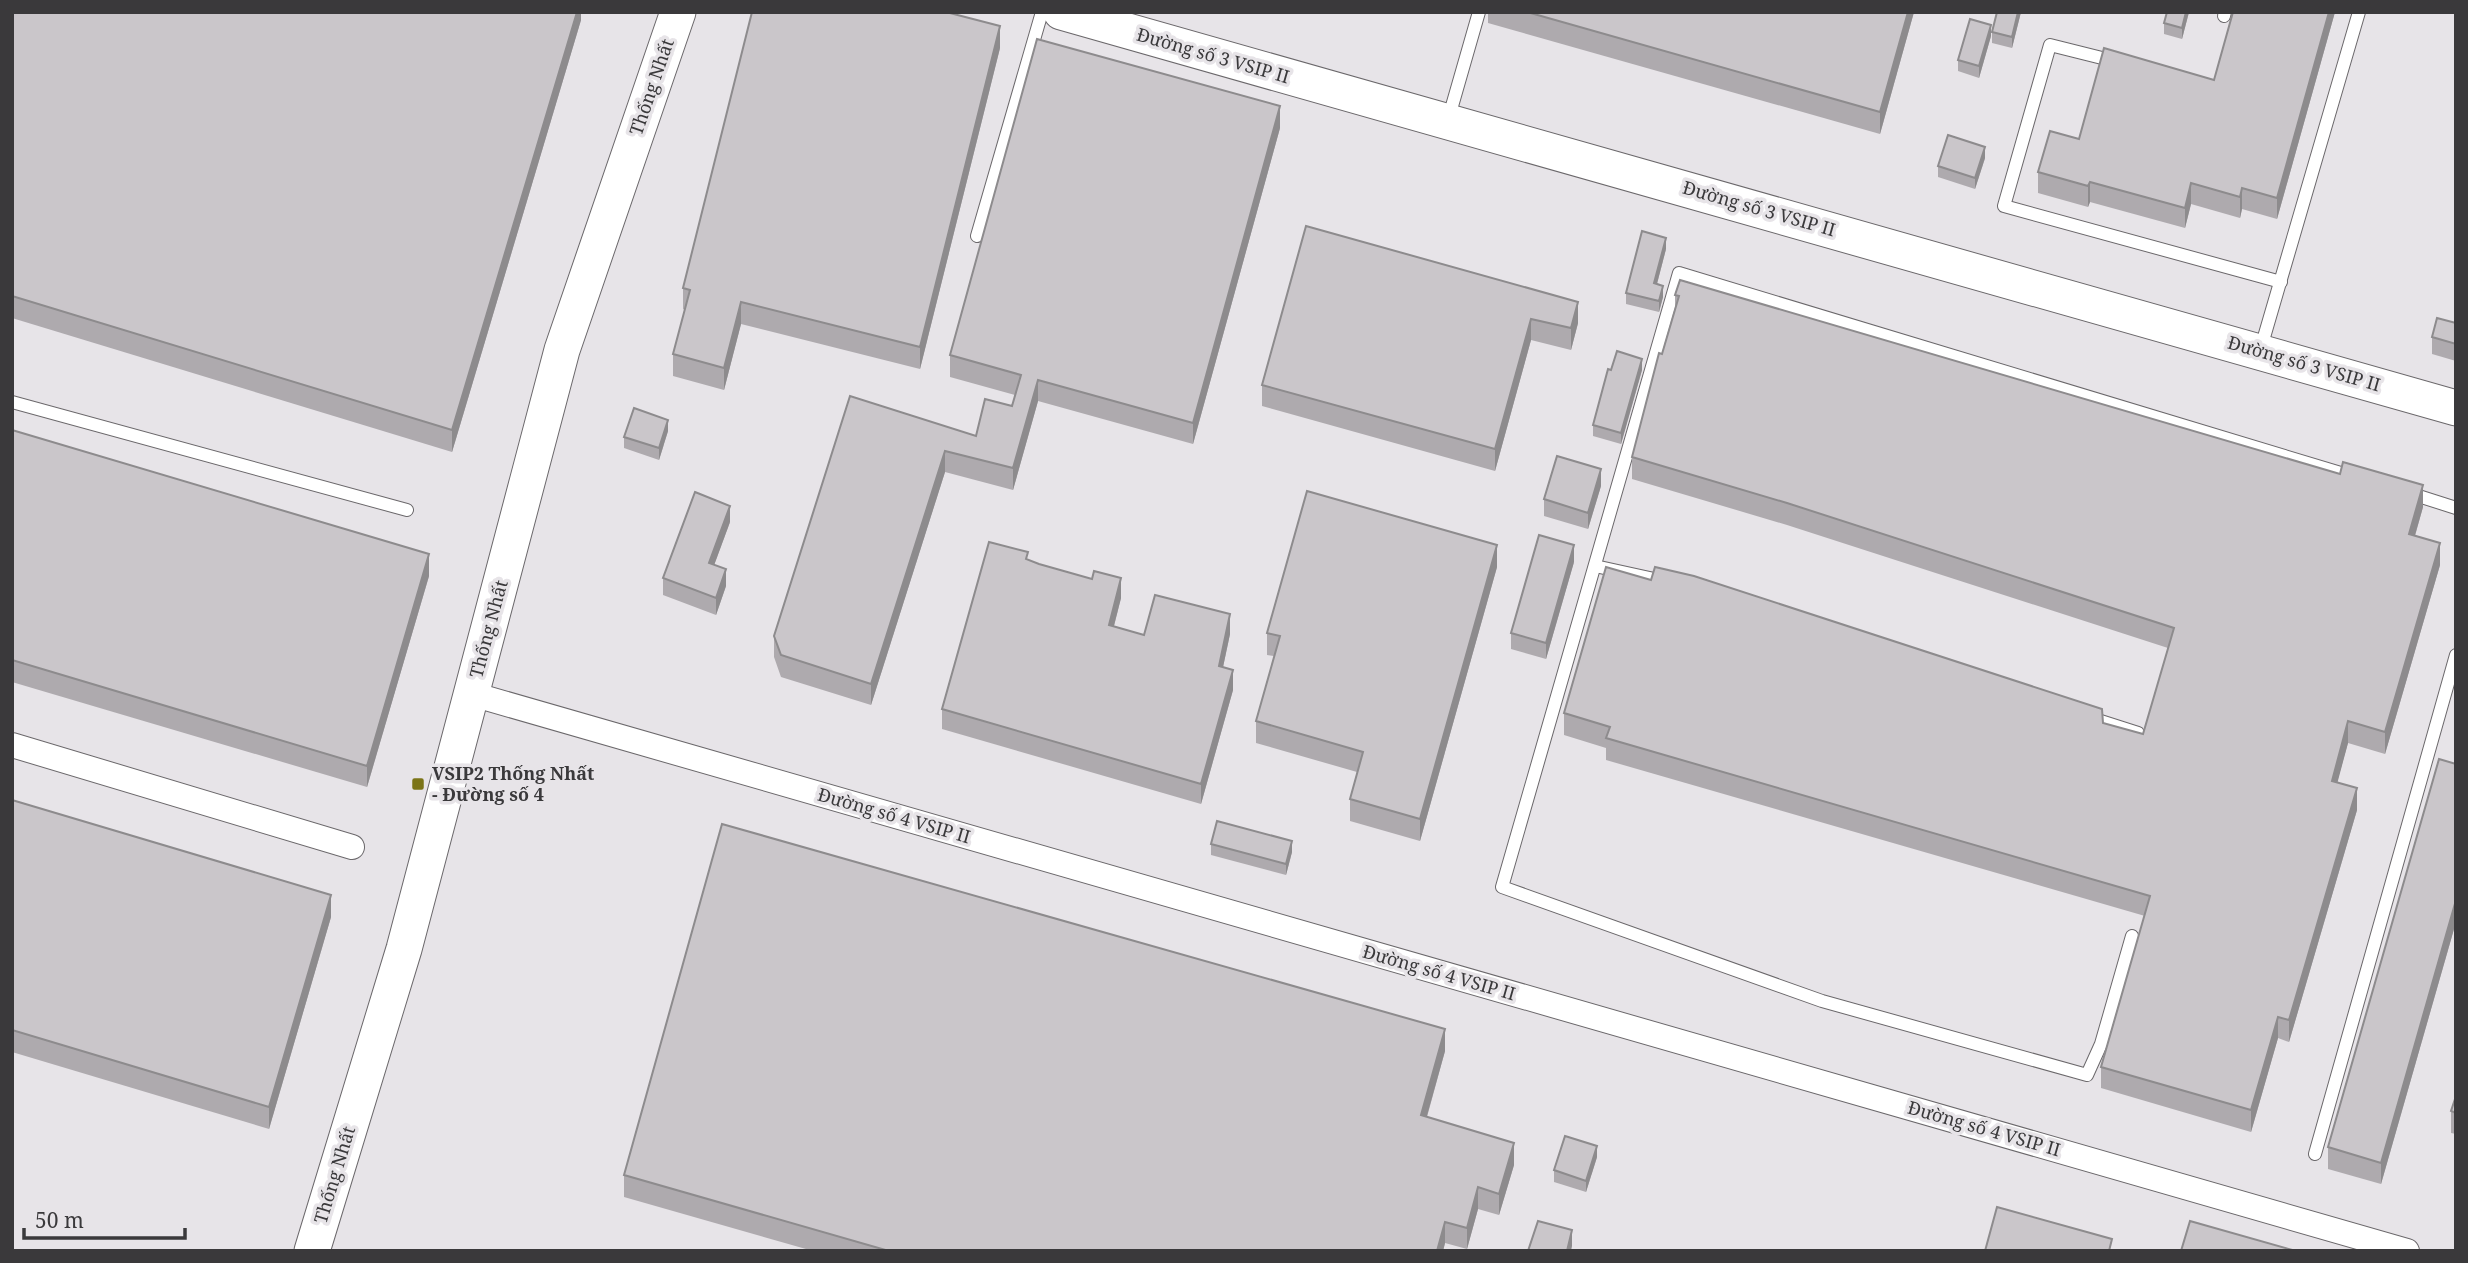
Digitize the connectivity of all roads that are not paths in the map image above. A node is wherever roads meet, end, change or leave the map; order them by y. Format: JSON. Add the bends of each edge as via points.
{"nodes":[{"id":1,"x":678,"y":12,"type":"edge"},
{"id":2,"x":1042,"y":12,"type":"edge"},
{"id":3,"x":1061,"y":12,"type":"edge"},
{"id":4,"x":1479,"y":12,"type":"edge"},
{"id":5,"x":2358,"y":12,"type":"edge"},
{"id":6,"x":2130,"y":65,"type":"edge"},
{"id":7,"x":1448,"y":122,"type":"junction"},
{"id":8,"x":976,"y":236,"type":"dead end"},
{"id":9,"x":2281,"y":282,"type":"junction"},
{"id":10,"x":2260,"y":351,"type":"junction"},
{"id":11,"x":12,"y":402,"type":"edge"},
{"id":12,"x":2456,"y":408,"type":"edge"},
{"id":13,"x":2362,"y":479,"type":"edge"},
{"id":14,"x":2389,"y":487,"type":"edge"},
{"id":15,"x":2456,"y":508,"type":"edge"},
{"id":16,"x":407,"y":510,"type":"dead end"},
{"id":17,"x":1595,"y":566,"type":"junction"},
{"id":18,"x":1687,"y":587,"type":"edge"},
{"id":19,"x":2456,"y":655,"type":"edge"},
{"id":20,"x":471,"y":694,"type":"junction"},
{"id":21,"x":2073,"y":712,"type":"edge"},
{"id":22,"x":2138,"y":733,"type":"edge"},
{"id":23,"x":12,"y":745,"type":"edge"},
{"id":24,"x":352,"y":846,"type":"dead end"},
{"id":25,"x":2132,"y":936,"type":"dead end"},
{"id":26,"x":2315,"y":1154,"type":"dead end"},
{"id":27,"x":312,"y":1251,"type":"edge"},
{"id":28,"x":2407,"y":1251,"type":"edge"}],
"edges":[{"from":1,"to":20,"type":"street","name":"Thống Nhất","via":[[562,350]]},
{"from":2,"to":8,"type":"lane"},
{"from":3,"to":7,"type":"street","name":"Đường số 3 VSIP II"},
{"from":4,"to":7,"type":"lane"},
{"from":5,"to":9,"type":"lane"},
{"from":6,"to":9,"type":"lane","via":[[2050,45],[2004,206]]},
{"from":7,"to":10,"type":"street","name":"Đường số 3 VSIP II"},
{"from":9,"to":10,"type":"lane"},
{"from":10,"to":12,"type":"street","name":"Đường số 3 VSIP II"},
{"from":11,"to":16,"type":"lane"},
{"from":13,"to":17,"type":"lane","via":[[1679,273]]},
{"from":14,"to":15,"type":"lane"},
{"from":17,"to":18,"type":"lane"},
{"from":17,"to":25,"type":"lane","via":[[1502,887],[1822,1002],[2087,1075],[2101,1044]]},
{"from":19,"to":26,"type":"lane"},
{"from":20,"to":27,"type":"street","name":"Thống Nhất","via":[[404,949]]},
{"from":20,"to":28,"type":"street","name":"Đường số 4 VSIP II"},
{"from":21,"to":22,"type":"lane"},
{"from":23,"to":24,"type":"street"}]}
